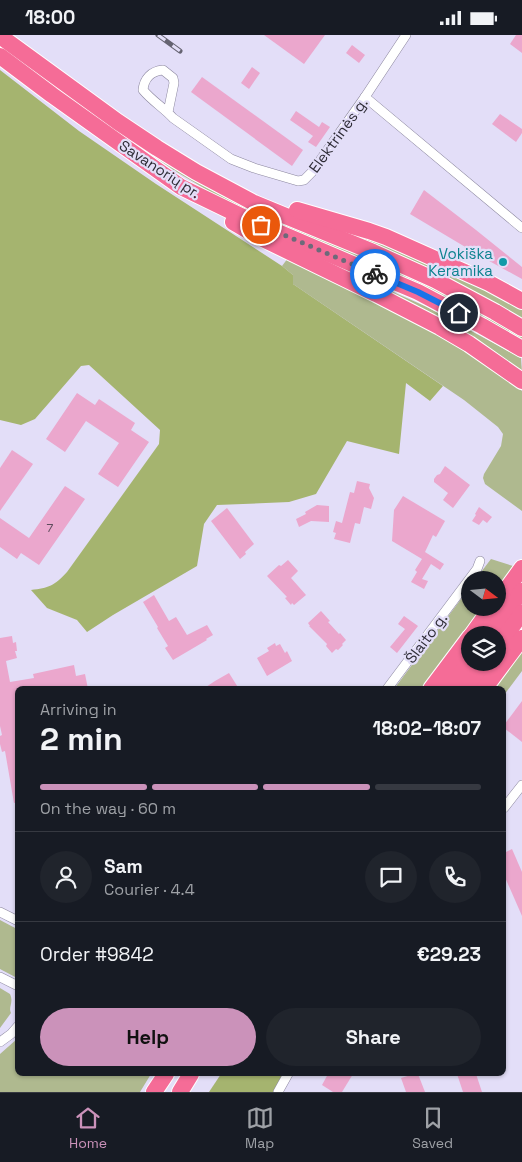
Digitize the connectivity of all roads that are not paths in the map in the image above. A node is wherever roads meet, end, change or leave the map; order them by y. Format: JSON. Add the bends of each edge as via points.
{"nodes":[{"id":1,"x":406,"y":35,"type":"edge"},
{"id":2,"x":0,"y":36,"type":"edge"},
{"id":3,"x":0,"y":56,"type":"edge"},
{"id":4,"x":365,"y":97,"type":"junction"},
{"id":5,"x":168,"y":112,"type":"junction"},
{"id":6,"x":181,"y":187,"type":"junction"},
{"id":7,"x":232,"y":191,"type":"junction"},
{"id":8,"x":522,"y":228,"type":"edge"},
{"id":9,"x":522,"y":301,"type":"edge"},
{"id":10,"x":522,"y":328,"type":"edge"},
{"id":11,"x":522,"y":349,"type":"edge"},
{"id":12,"x":522,"y":381,"type":"edge"},
{"id":13,"x":480,"y":561,"type":"dead end"},
{"id":14,"x":522,"y":568,"type":"edge"},
{"id":15,"x":506,"y":590,"type":"edge"},
{"id":16,"x":522,"y":591,"type":"edge"},
{"id":17,"x":522,"y":613,"type":"edge"},
{"id":18,"x":496,"y":626,"type":"edge"},
{"id":19,"x":506,"y":635,"type":"edge"},
{"id":20,"x":522,"y":638,"type":"edge"},
{"id":21,"x":461,"y":649,"type":"edge"},
{"id":22,"x":462,"y":671,"type":"edge"},
{"id":23,"x":479,"y":671,"type":"edge"},
{"id":24,"x":389,"y":686,"type":"edge"},
{"id":25,"x":433,"y":686,"type":"edge"},
{"id":26,"x":451,"y":686,"type":"edge"},
{"id":27,"x":468,"y":686,"type":"edge"},
{"id":28,"x":486,"y":686,"type":"edge"},
{"id":29,"x":522,"y":785,"type":"edge"},
{"id":30,"x":506,"y":806,"type":"edge"},
{"id":31,"x":0,"y":912,"type":"edge"},
{"id":32,"x":15,"y":920,"type":"edge"},
{"id":33,"x":0,"y":977,"type":"edge"},
{"id":34,"x":15,"y":984,"type":"edge"},
{"id":35,"x":15,"y":1029,"type":"edge"},
{"id":36,"x":0,"y":1042,"type":"edge"},
{"id":37,"x":190,"y":1076,"type":"edge"},
{"id":38,"x":287,"y":1076,"type":"edge"},
{"id":39,"x":180,"y":1092,"type":"edge"},
{"id":40,"x":278,"y":1092,"type":"edge"}],
"edges":[{"from":1,"to":4,"type":"street","name":"Elektrinės g."},
{"from":2,"to":7,"type":"highway","name":"Savanorių pr.","via":[[157,149]]},
{"from":3,"to":6,"type":"highway","name":"Savanorių pr."},
{"from":4,"to":5,"type":"street","name":"Elektrinės g.","via":[[312,172],[298,181],[231,159]]},
{"from":4,"to":8,"type":"street"},
{"from":5,"to":5,"type":"street","name":"Elektrinės g.","via":[[143,90],[147,78],[155,70],[163,70],[173,78]]},
{"from":6,"to":11,"type":"highway","name":"Savanorių pr.","via":[[247,219],[418,292]]},
{"from":6,"to":12,"type":"highway","via":[[257,236],[440,327]]},
{"from":7,"to":9,"type":"highway","via":[[386,237]]},
{"from":7,"to":10,"type":"highway","name":"Savanorių pr.","via":[[428,277]]},
{"from":13,"to":24,"type":"street","name":"Šlaito g."},
{"from":14,"to":15,"type":"highway"},
{"from":16,"to":18,"type":"highway"},
{"from":17,"to":19,"type":"highway"},
{"from":20,"to":28,"type":"highway"},
{"from":21,"to":25,"type":"highway"},
{"from":22,"to":26,"type":"highway"},
{"from":23,"to":27,"type":"highway"},
{"from":29,"to":30,"type":"street"},
{"from":31,"to":32,"type":"street"},
{"from":33,"to":34,"type":"street"},
{"from":35,"to":36,"type":"street"},
{"from":37,"to":39,"type":"highway"},
{"from":38,"to":40,"type":"street"}]}
